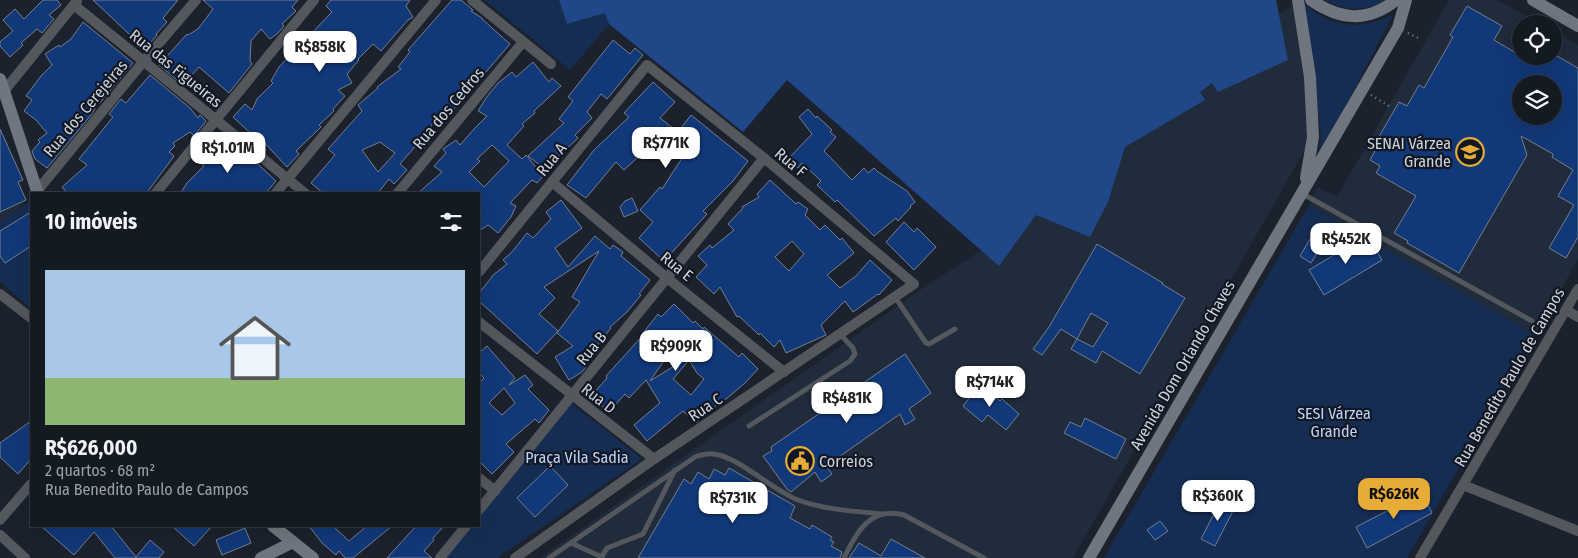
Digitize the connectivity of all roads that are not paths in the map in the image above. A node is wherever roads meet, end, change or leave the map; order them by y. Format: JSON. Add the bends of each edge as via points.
{"nodes":[{"id":1,"x":196,"y":0,"type":"edge"},
{"id":2,"x":314,"y":0,"type":"edge"},
{"id":3,"x":436,"y":0,"type":"edge"},
{"id":4,"x":472,"y":0,"type":"edge"},
{"id":5,"x":1298,"y":0,"type":"edge"},
{"id":6,"x":1311,"y":0,"type":"edge"},
{"id":7,"x":1396,"y":0,"type":"edge"},
{"id":8,"x":1406,"y":0,"type":"edge"},
{"id":9,"x":1533,"y":0,"type":"edge"},
{"id":10,"x":76,"y":3,"type":"edge"},
{"id":11,"x":1578,"y":26,"type":"edge"},
{"id":12,"x":522,"y":42,"type":"junction"},
{"id":13,"x":144,"y":62,"type":"junction"},
{"id":14,"x":551,"y":64,"type":"dead end"},
{"id":15,"x":647,"y":65,"type":"joint"},
{"id":16,"x":2,"y":85,"type":"edge"},
{"id":17,"x":215,"y":119,"type":"junction"},
{"id":18,"x":764,"y":158,"type":"junction"},
{"id":19,"x":287,"y":179,"type":"junction"},
{"id":20,"x":552,"y":182,"type":"junction"},
{"id":21,"x":1302,"y":190,"type":"junction"},
{"id":22,"x":37,"y":192,"type":"edge"},
{"id":23,"x":157,"y":192,"type":"edge"},
{"id":24,"x":277,"y":192,"type":"edge"},
{"id":25,"x":303,"y":192,"type":"edge"},
{"id":26,"x":399,"y":192,"type":"edge"},
{"id":27,"x":480,"y":271,"type":"edge"},
{"id":28,"x":667,"y":278,"type":"junction"},
{"id":29,"x":914,"y":284,"type":"joint"},
{"id":30,"x":1578,"y":289,"type":"edge"},
{"id":31,"x":0,"y":294,"type":"edge"},
{"id":32,"x":895,"y":297,"type":"junction"},
{"id":33,"x":1566,"y":310,"type":"junction"},
{"id":34,"x":30,"y":317,"type":"edge"},
{"id":35,"x":1578,"y":317,"type":"edge"},
{"id":36,"x":1532,"y":321,"type":"dead end"},
{"id":37,"x":480,"y":323,"type":"edge"},
{"id":38,"x":955,"y":329,"type":"dead end"},
{"id":39,"x":840,"y":334,"type":"junction"},
{"id":40,"x":784,"y":372,"type":"junction"},
{"id":41,"x":572,"y":395,"type":"junction"},
{"id":42,"x":749,"y":426,"type":"dead end"},
{"id":43,"x":654,"y":459,"type":"junction"},
{"id":44,"x":676,"y":470,"type":"junction"},
{"id":45,"x":480,"y":479,"type":"edge"},
{"id":46,"x":30,"y":485,"type":"edge"},
{"id":47,"x":1463,"y":485,"type":"junction"},
{"id":48,"x":495,"y":491,"type":"junction"},
{"id":49,"x":480,"y":509,"type":"edge"},
{"id":50,"x":882,"y":514,"type":"junction"},
{"id":51,"x":0,"y":520,"type":"edge"},
{"id":52,"x":275,"y":527,"type":"edge"},
{"id":53,"x":465,"y":527,"type":"edge"},
{"id":54,"x":1578,"y":531,"type":"edge"},
{"id":55,"x":0,"y":536,"type":"edge"},
{"id":56,"x":293,"y":542,"type":"junction"},
{"id":57,"x":571,"y":543,"type":"junction"},
{"id":58,"x":24,"y":558,"type":"edge"},
{"id":59,"x":261,"y":558,"type":"edge"},
{"id":60,"x":313,"y":558,"type":"edge"},
{"id":61,"x":440,"y":558,"type":"edge"},
{"id":62,"x":515,"y":558,"type":"edge"},
{"id":63,"x":549,"y":558,"type":"edge"},
{"id":64,"x":602,"y":558,"type":"edge"},
{"id":65,"x":844,"y":558,"type":"edge"},
{"id":66,"x":984,"y":558,"type":"edge"},
{"id":67,"x":1089,"y":558,"type":"edge"},
{"id":68,"x":1420,"y":558,"type":"edge"}],
"edges":[{"from":1,"to":13,"type":"street","name":"Rua dos Cerejeiras"},
{"from":2,"to":17,"type":"street"},
{"from":3,"to":19,"type":"street"},
{"from":4,"to":12,"type":"street"},
{"from":5,"to":21,"type":"main road","name":"Avenida Dom Orlando Chaves","via":[[1310,77],[1313,136]]},
{"from":6,"to":7,"type":"main road","via":[[1325,10],[1345,16],[1366,15],[1386,8]]},
{"from":8,"to":21,"type":"main road","name":"Avenida Dom Orlando Chaves","via":[[1398,28]]},
{"from":9,"to":11,"type":"main road"},
{"from":10,"to":13,"type":"street","name":"Rua das Figueiras"},
{"from":10,"to":16,"type":"street"},
{"from":12,"to":14,"type":"street"},
{"from":12,"to":26,"type":"street","name":"Rua dos Cedros"},
{"from":13,"to":17,"type":"street","name":"Rua das Figueiras"},
{"from":13,"to":22,"type":"street","name":"Rua dos Cerejeiras"},
{"from":15,"to":18,"type":"street","name":"Rua F"},
{"from":15,"to":20,"type":"street","name":"Rua A"},
{"from":16,"to":22,"type":"main road"},
{"from":17,"to":19,"type":"street","name":"Rua das Figueiras"},
{"from":17,"to":23,"type":"street"},
{"from":18,"to":28,"type":"street","name":"Rua B"},
{"from":18,"to":29,"type":"street","name":"Rua F"},
{"from":19,"to":24,"type":"street"},
{"from":19,"to":25,"type":"street","name":"Rua das Figueiras"},
{"from":20,"to":27,"type":"street","name":"Rua A"},
{"from":20,"to":28,"type":"street","name":"Rua E"},
{"from":21,"to":36,"type":"lane"},
{"from":21,"to":67,"type":"main road","name":"Avenida Dom Orlando Chaves"},
{"from":28,"to":40,"type":"street","name":"Rua E"},
{"from":28,"to":41,"type":"street","name":"Rua B"},
{"from":29,"to":32,"type":"street","name":"Rua C"},
{"from":30,"to":33,"type":"street","name":"Rua Benedito Paulo de Campos"},
{"from":31,"to":34,"type":"street"},
{"from":32,"to":38,"type":"lane","via":[[926,343]]},
{"from":32,"to":39,"type":"street","name":"Rua C"},
{"from":33,"to":35,"type":"street"},
{"from":33,"to":47,"type":"street","name":"Rua Benedito Paulo de Campos"},
{"from":37,"to":41,"type":"street","name":"Rua D"},
{"from":39,"to":40,"type":"street","name":"Rua C"},
{"from":39,"to":42,"type":"lane","via":[[853,348],[850,361]]},
{"from":40,"to":43,"type":"street","name":"Rua C"},
{"from":41,"to":43,"type":"street","name":"Rua D"},
{"from":41,"to":48,"type":"street","name":"Rua B"},
{"from":43,"to":62,"type":"street","name":"Rua C"},
{"from":44,"to":50,"type":"lane","via":[[695,457],[716,454],[798,500],[823,507]]},
{"from":44,"to":57,"type":"lane"},
{"from":44,"to":64,"type":"lane","via":[[643,534],[607,548]]},
{"from":45,"to":48,"type":"street"},
{"from":46,"to":51,"type":"street"},
{"from":47,"to":54,"type":"street"},
{"from":47,"to":68,"type":"street","name":"Rua Benedito Paulo de Campos"},
{"from":48,"to":49,"type":"street","name":"Rua B"},
{"from":50,"to":65,"type":"lane","via":[[862,526]]},
{"from":50,"to":66,"type":"lane","via":[[904,515]]},
{"from":52,"to":56,"type":"main road"},
{"from":53,"to":61,"type":"street"},
{"from":55,"to":58,"type":"street"},
{"from":56,"to":59,"type":"main road"},
{"from":56,"to":60,"type":"main road"},
{"from":57,"to":63,"type":"lane"},
{"from":57,"to":64,"type":"lane"}]}
